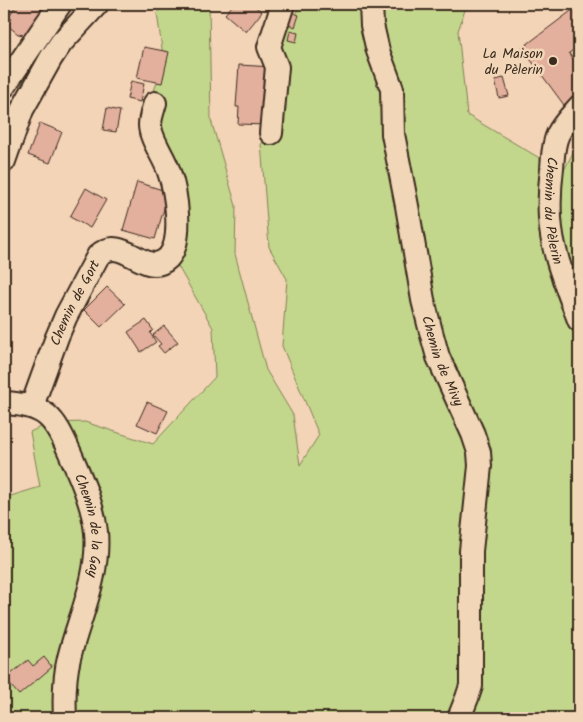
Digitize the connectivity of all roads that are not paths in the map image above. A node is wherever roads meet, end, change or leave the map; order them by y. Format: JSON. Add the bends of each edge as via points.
{"nodes":[{"id":1,"x":60,"y":4,"type":"edge"},
{"id":2,"x":97,"y":4,"type":"edge"},
{"id":3,"x":283,"y":4,"type":"edge"},
{"id":4,"x":370,"y":4,"type":"edge"},
{"id":5,"x":4,"y":86,"type":"edge"},
{"id":6,"x":155,"y":103,"type":"dead end"},
{"id":7,"x":579,"y":107,"type":"edge"},
{"id":8,"x":271,"y":133,"type":"dead end"},
{"id":9,"x":4,"y":161,"type":"edge"},
{"id":10,"x":579,"y":320,"type":"edge"},
{"id":11,"x":4,"y":403,"type":"edge"},
{"id":12,"x":32,"y":406,"type":"junction"},
{"id":13,"x":65,"y":718,"type":"edge"},
{"id":14,"x":459,"y":718,"type":"edge"}],
"edges":[{"from":1,"to":5,"type":"street"},
{"from":2,"to":9,"type":"street","via":[[61,42],[51,58],[22,110]]},
{"from":3,"to":8,"type":"street","via":[[269,48],[277,67]]},
{"from":4,"to":14,"type":"street","name":"Chemin de Mivy","via":[[378,50],[392,89],[393,134],[423,300],[438,357],[479,452],[471,561],[471,686]]},
{"from":6,"to":12,"type":"street","name":"Chemin de Gort","via":[[150,124],[152,134],[170,172],[177,210],[176,242],[171,255],[157,265],[117,249],[103,251],[98,256],[66,316]]},
{"from":7,"to":10,"type":"street","name":"Chemin du Pèlerin","via":[[557,136],[549,208],[558,263]]},
{"from":11,"to":12,"type":"street","name":"Chemin de la Gay"},
{"from":12,"to":13,"type":"street","name":"Chemin de la Gay","via":[[50,417],[58,427],[89,498],[96,534],[92,581],[65,676]]}]}
